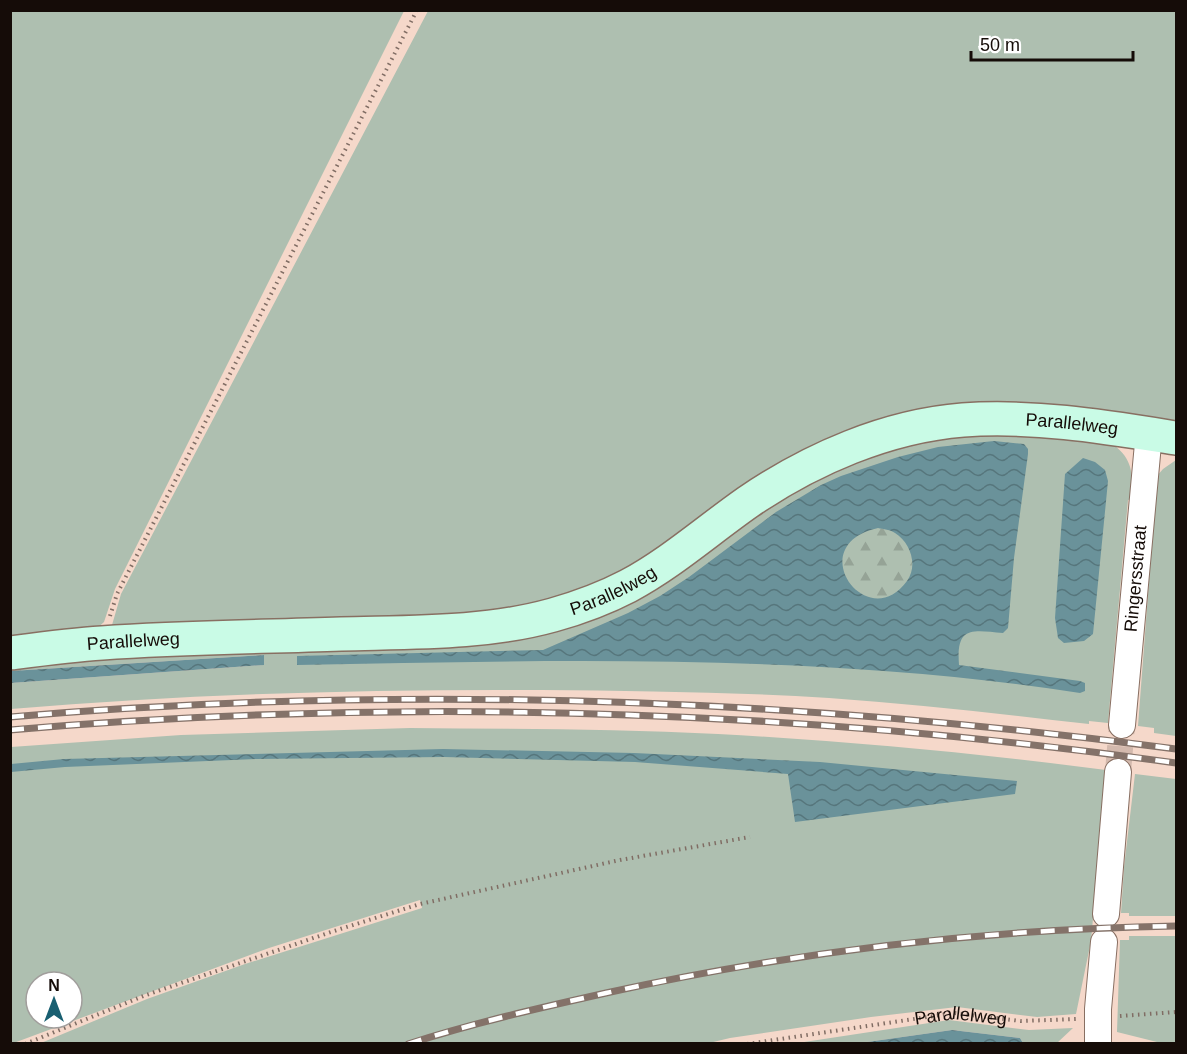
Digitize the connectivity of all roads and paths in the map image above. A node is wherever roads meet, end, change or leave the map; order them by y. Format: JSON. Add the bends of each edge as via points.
{"nodes":[{"id":1,"x":417,"y":10,"type":"edge"},
{"id":2,"x":1163,"y":436,"type":"edge"},
{"id":3,"x":101,"y":643,"type":"junction"},
{"id":4,"x":10,"y":653,"type":"edge"},
{"id":5,"x":1122,"y":725,"type":"tunnel mouth"},
{"id":6,"x":1118,"y":772,"type":"tunnel mouth"},
{"id":7,"x":750,"y":837,"type":"dead end"},
{"id":8,"x":1106,"y":914,"type":"dead end"},
{"id":9,"x":1104,"y":942,"type":"dead end"},
{"id":10,"x":1176,"y":1012,"type":"edge"},
{"id":11,"x":1098,"y":1017,"type":"junction"},
{"id":12,"x":25,"y":1044,"type":"edge"},
{"id":13,"x":747,"y":1044,"type":"edge"},
{"id":14,"x":1098,"y":1044,"type":"edge"}],
"edges":[{"from":1,"to":3,"type":"path","via":[[117,594]]},
{"from":2,"to":3,"type":"street","name":"Parallelweg","via":[[1094,425],[1007,419],[961,420],[888,436],[842,450],[803,469],[628,586],[554,615],[516,623],[430,631]]},
{"from":2,"to":5,"type":"street","name":"Ringersstraat"},
{"from":3,"to":4,"type":"street","name":"Parallelweg"},
{"from":6,"to":8,"type":"street"},
{"from":7,"to":12,"type":"path","via":[[620,860],[420,904],[146,995]]},
{"from":9,"to":11,"type":"street"},
{"from":10,"to":11,"type":"path","name":"Parallelweg"},
{"from":11,"to":13,"type":"path","name":"Parallelweg","via":[[1022,1021],[954,1013]]},
{"from":11,"to":14,"type":"street"}]}
